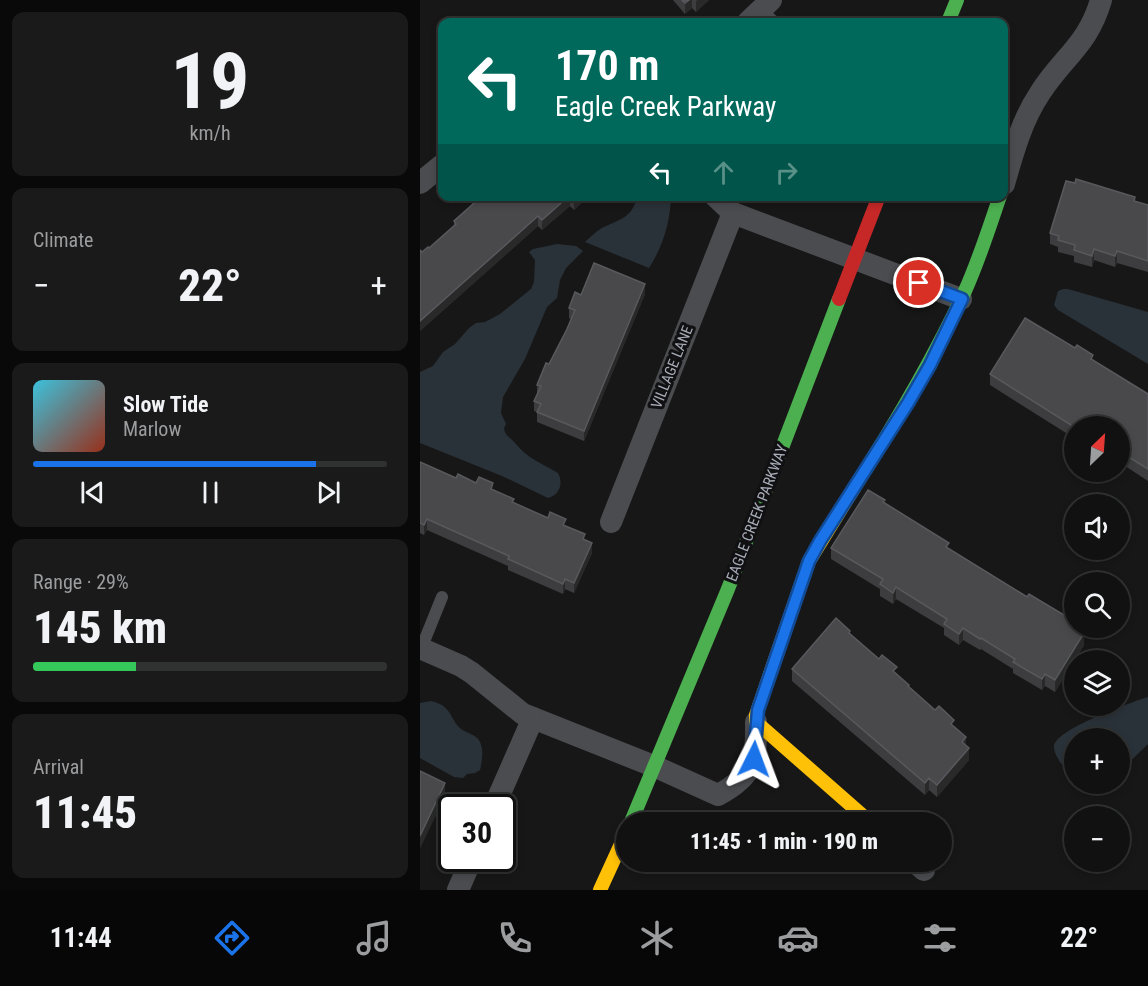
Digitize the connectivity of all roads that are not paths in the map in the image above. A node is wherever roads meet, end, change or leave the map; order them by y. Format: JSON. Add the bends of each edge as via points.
{"nodes":[{"id":1,"x":957,"y":0,"type":"edge"},
{"id":2,"x":1101,"y":0,"type":"edge"},
{"id":3,"x":950,"y":18,"type":"edge"},
{"id":4,"x":438,"y":168,"type":"edge"},
{"id":5,"x":1008,"y":171,"type":"edge"},
{"id":6,"x":420,"y":183,"type":"edge"},
{"id":7,"x":720,"y":201,"type":"edge"},
{"id":8,"x":877,"y":201,"type":"edge"},
{"id":9,"x":998,"y":201,"type":"edge"},
{"id":10,"x":733,"y":213,"type":"junction"},
{"id":11,"x":855,"y":258,"type":"junction"},
{"id":12,"x":962,"y":299,"type":"junction"},
{"id":13,"x":610,"y":522,"type":"dead end"},
{"id":14,"x":442,"y":597,"type":"dead end"},
{"id":15,"x":421,"y":649,"type":"edge"},
{"id":16,"x":533,"y":718,"type":"junction"},
{"id":17,"x":756,"y":722,"type":"junction"},
{"id":18,"x":656,"y":767,"type":"junction"},
{"id":19,"x":500,"y":794,"type":"edge"},
{"id":20,"x":636,"y":812,"type":"edge"},
{"id":21,"x":859,"y":812,"type":"edge"},
{"id":22,"x":616,"y":855,"type":"edge"},
{"id":23,"x":466,"y":872,"type":"edge"},
{"id":24,"x":458,"y":890,"type":"edge"},
{"id":25,"x":600,"y":890,"type":"edge"}],
"edges":[{"from":1,"to":3,"type":"main road"},
{"from":2,"to":5,"type":"street","via":[[1084,39],[1034,103]]},
{"from":4,"to":6,"type":"street"},
{"from":7,"to":10,"type":"street"},
{"from":8,"to":11,"type":"main road","name":"EAGLE CREEK PARKWAY"},
{"from":9,"to":12,"type":"main road"},
{"from":10,"to":11,"type":"street"},
{"from":10,"to":13,"type":"street","name":"VILLAGE LANE"},
{"from":11,"to":12,"type":"street"},
{"from":11,"to":18,"type":"main road","name":"EAGLE CREEK PARKWAY"},
{"from":12,"to":17,"type":"main road","via":[[908,403],[813,553]]},
{"from":14,"to":15,"type":"lane"},
{"from":15,"to":16,"type":"street","via":[[461,666],[512,707]]},
{"from":16,"to":18,"type":"street"},
{"from":16,"to":19,"type":"street"},
{"from":17,"to":18,"type":"street","via":[[751,767],[718,795]]},
{"from":17,"to":21,"type":"main road"},
{"from":18,"to":20,"type":"main road","name":"EAGLE CREEK PARKWAY"},
{"from":22,"to":25,"type":"main road"},
{"from":23,"to":24,"type":"street"}]}
